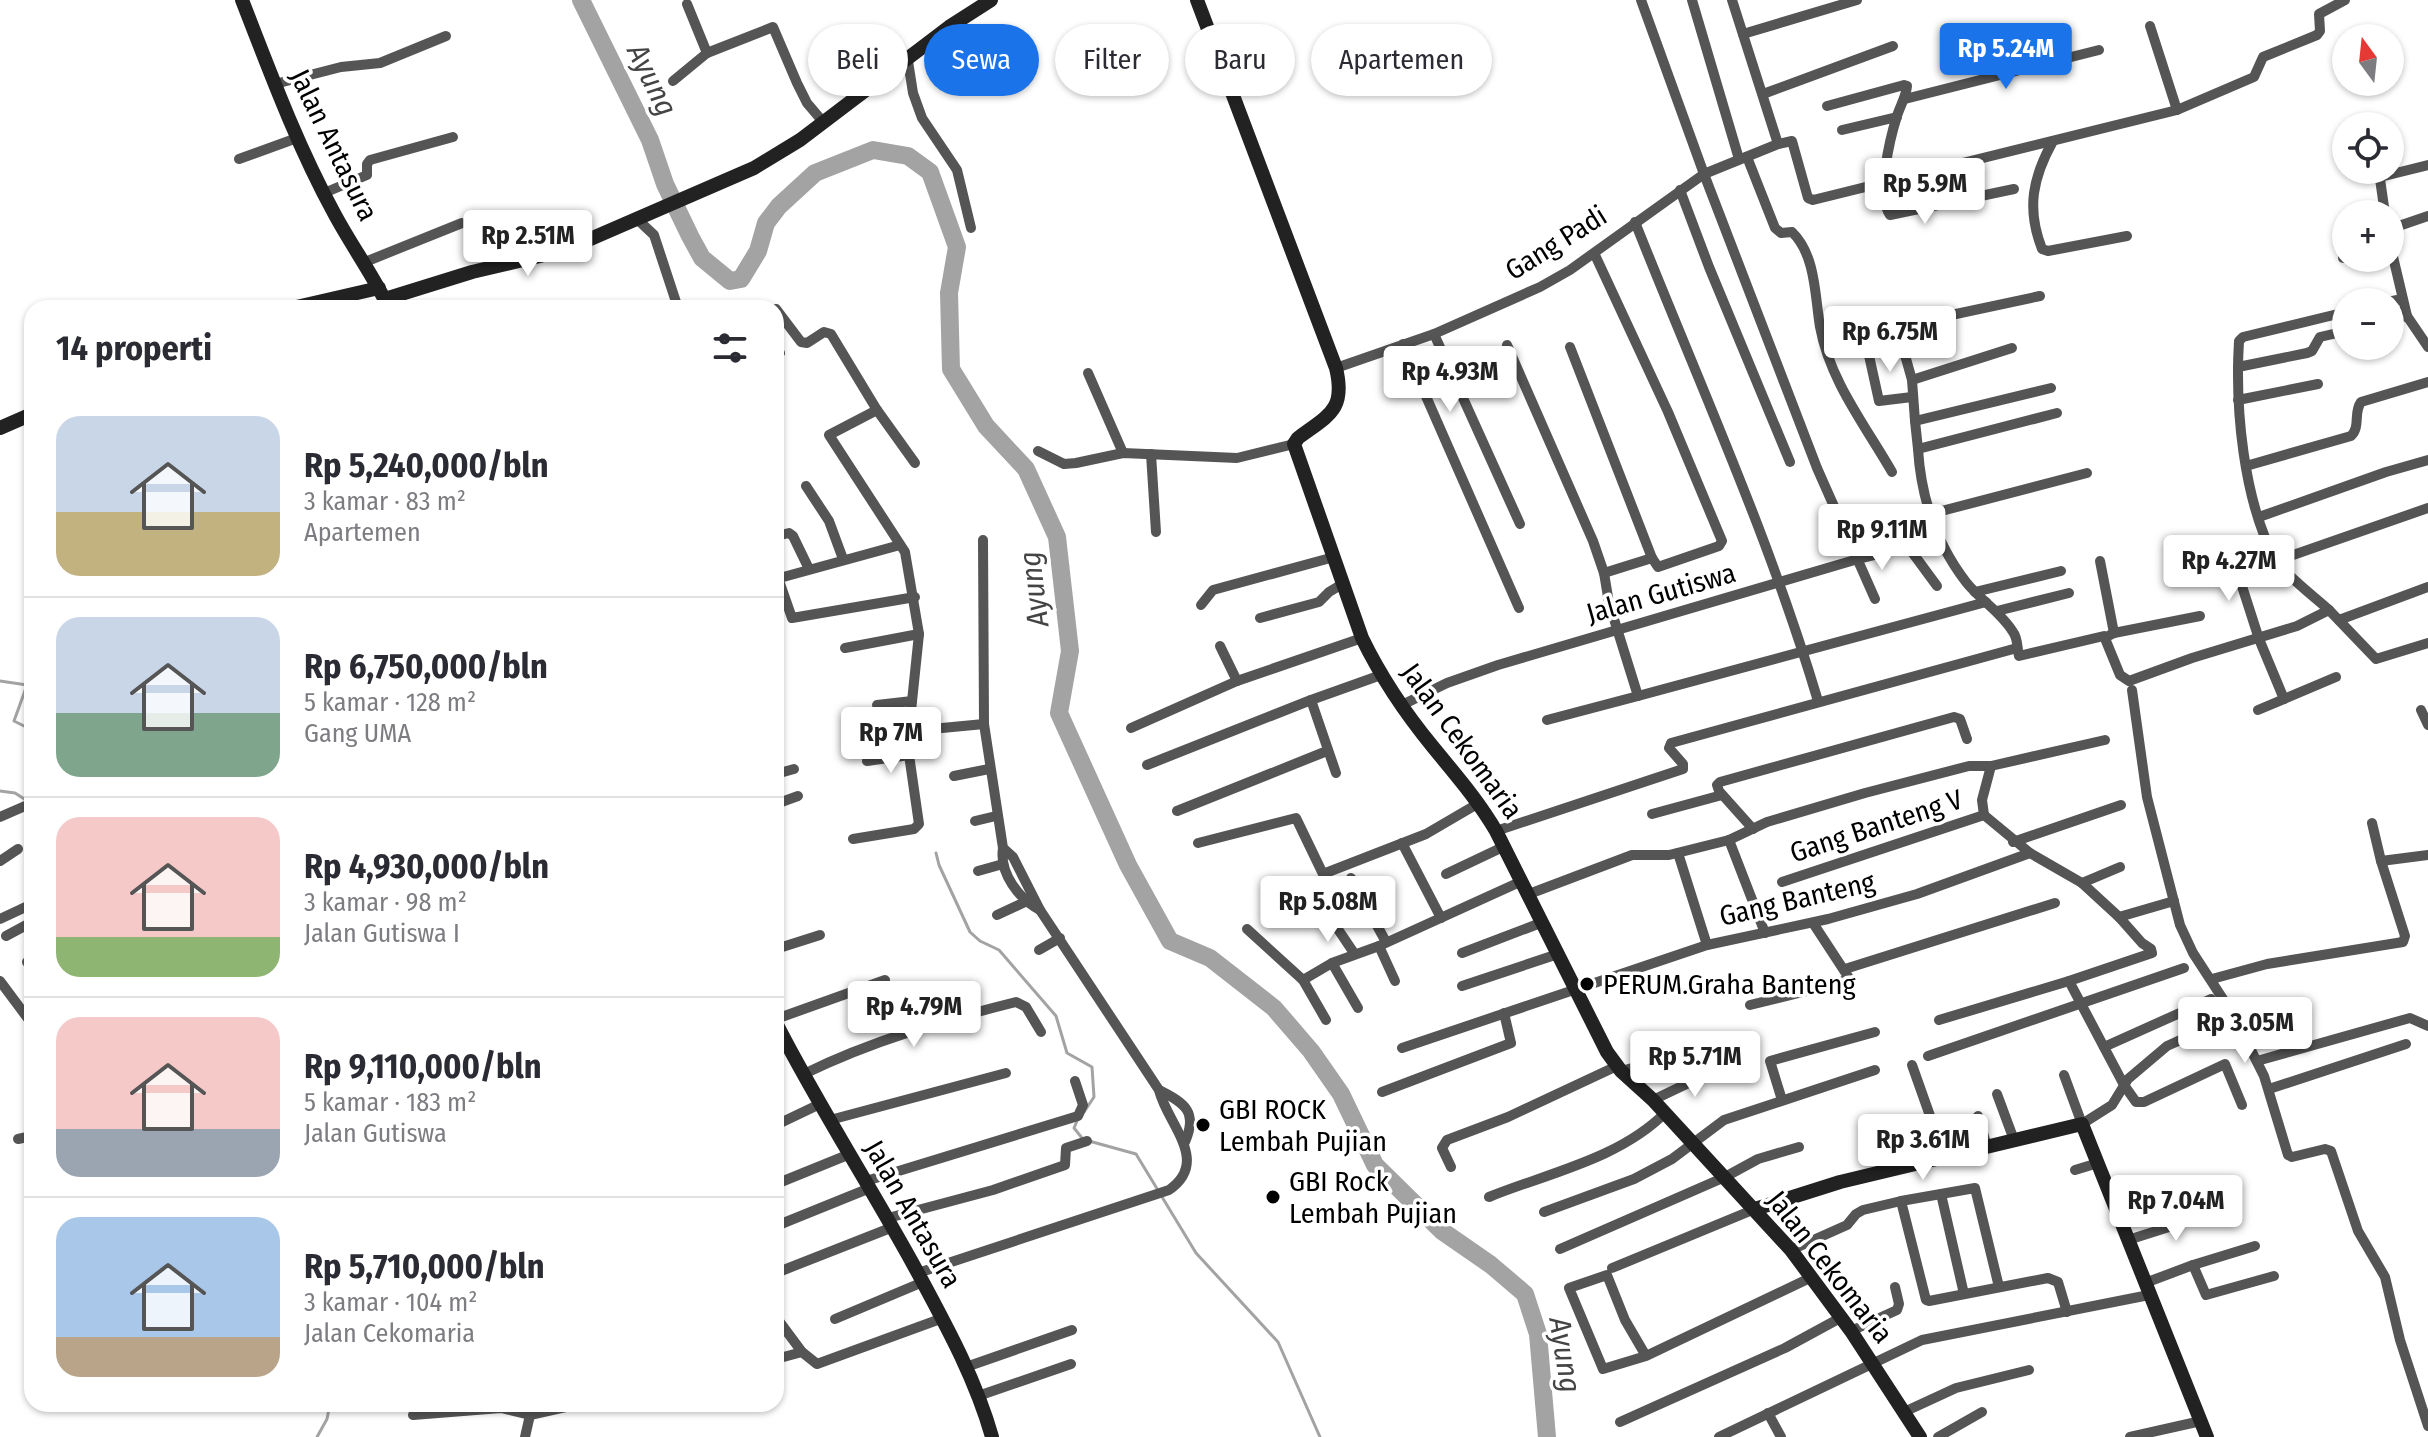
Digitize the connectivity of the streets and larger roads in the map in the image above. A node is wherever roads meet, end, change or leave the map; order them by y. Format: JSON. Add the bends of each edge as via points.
{"nodes":[{"id":1,"x":242,"y":0,"type":"edge"},
{"id":2,"x":991,"y":0,"type":"edge"},
{"id":3,"x":1197,"y":0,"type":"edge"},
{"id":4,"x":1641,"y":0,"type":"edge"},
{"id":5,"x":1692,"y":0,"type":"edge"},
{"id":6,"x":1732,"y":0,"type":"edge"},
{"id":7,"x":1857,"y":0,"type":"edge"},
{"id":8,"x":2345,"y":0,"type":"edge"},
{"id":9,"x":687,"y":4,"type":"dead end"},
{"id":10,"x":2150,"y":26,"type":"dead end"},
{"id":11,"x":1743,"y":34,"type":"junction"},
{"id":12,"x":446,"y":36,"type":"dead end"},
{"id":13,"x":1893,"y":46,"type":"dead end"},
{"id":14,"x":2099,"y":50,"type":"dead end"},
{"id":15,"x":707,"y":53,"type":"junction"},
{"id":16,"x":908,"y":61,"type":"joint"},
{"id":17,"x":673,"y":81,"type":"dead end"},
{"id":18,"x":275,"y":84,"type":"junction"},
{"id":19,"x":1763,"y":94,"type":"junction"},
{"id":20,"x":861,"y":96,"type":"edge"},
{"id":21,"x":1905,"y":99,"type":"junction"},
{"id":22,"x":1827,"y":106,"type":"dead end"},
{"id":23,"x":2177,"y":110,"type":"junction"},
{"id":24,"x":1897,"y":117,"type":"junction"},
{"id":25,"x":824,"y":123,"type":"junction"},
{"id":26,"x":1842,"y":130,"type":"dead end"},
{"id":27,"x":453,"y":137,"type":"dead end"},
{"id":28,"x":297,"y":138,"type":"junction"},
{"id":29,"x":2053,"y":141,"type":"junction"},
{"id":30,"x":1778,"y":144,"type":"junction"},
{"id":31,"x":1743,"y":158,"type":"junction"},
{"id":32,"x":239,"y":159,"type":"dead end"},
{"id":33,"x":2428,"y":165,"type":"edge"},
{"id":34,"x":2404,"y":169,"type":"edge"},
{"id":35,"x":1704,"y":174,"type":"junction"},
{"id":36,"x":1883,"y":183,"type":"junction"},
{"id":37,"x":2014,"y":189,"type":"dead end"},
{"id":38,"x":1680,"y":190,"type":"junction"},
{"id":39,"x":324,"y":193,"type":"junction"},
{"id":40,"x":2428,"y":216,"type":"edge"},
{"id":41,"x":638,"y":220,"type":"junction"},
{"id":42,"x":1635,"y":222,"type":"junction"},
{"id":43,"x":462,"y":223,"type":"dead end"},
{"id":44,"x":2404,"y":224,"type":"edge"},
{"id":45,"x":971,"y":228,"type":"dead end"},
{"id":46,"x":2127,"y":236,"type":"dead end"},
{"id":47,"x":1595,"y":255,"type":"dead end"},
{"id":48,"x":365,"y":262,"type":"junction"},
{"id":49,"x":2040,"y":296,"type":"dead end"},
{"id":50,"x":384,"y":298,"type":"edge"},
{"id":51,"x":675,"y":300,"type":"edge"},
{"id":52,"x":2404,"y":306,"type":"edge"},
{"id":53,"x":2332,"y":315,"type":"edge"},
{"id":54,"x":2407,"y":316,"type":"junction"},
{"id":55,"x":2404,"y":317,"type":"edge"},
{"id":56,"x":784,"y":321,"type":"edge"},
{"id":57,"x":1434,"y":334,"type":"junction"},
{"id":58,"x":2332,"y":334,"type":"edge"},
{"id":59,"x":1403,"y":344,"type":"junction"},
{"id":60,"x":1507,"y":345,"type":"dead end"},
{"id":61,"x":1570,"y":347,"type":"dead end"},
{"id":62,"x":2428,"y":347,"type":"edge"},
{"id":63,"x":2012,"y":348,"type":"dead end"},
{"id":64,"x":1868,"y":351,"type":"dead end"},
{"id":65,"x":2238,"y":367,"type":"junction"},
{"id":66,"x":1336,"y":368,"type":"junction"},
{"id":67,"x":1088,"y":373,"type":"dead end"},
{"id":68,"x":1912,"y":380,"type":"junction"},
{"id":69,"x":2428,"y":382,"type":"edge"},
{"id":70,"x":2318,"y":384,"type":"dead end"},
{"id":71,"x":2051,"y":388,"type":"dead end"},
{"id":72,"x":1912,"y":397,"type":"junction"},
{"id":73,"x":2238,"y":400,"type":"junction"},
{"id":74,"x":877,"y":410,"type":"junction"},
{"id":75,"x":2057,"y":413,"type":"dead end"},
{"id":76,"x":24,"y":418,"type":"edge"},
{"id":77,"x":1915,"y":421,"type":"junction"},
{"id":78,"x":0,"y":428,"type":"edge"},
{"id":79,"x":1294,"y":444,"type":"junction"},
{"id":80,"x":1918,"y":449,"type":"junction"},
{"id":81,"x":1038,"y":451,"type":"dead end"},
{"id":82,"x":1123,"y":453,"type":"junction"},
{"id":83,"x":1151,"y":454,"type":"junction"},
{"id":84,"x":2428,"y":460,"type":"edge"},
{"id":85,"x":1790,"y":462,"type":"dead end"},
{"id":86,"x":915,"y":463,"type":"dead end"},
{"id":87,"x":2246,"y":466,"type":"junction"},
{"id":88,"x":1892,"y":472,"type":"dead end"},
{"id":89,"x":2087,"y":473,"type":"dead end"},
{"id":90,"x":806,"y":486,"type":"dead end"},
{"id":91,"x":2428,"y":508,"type":"edge"},
{"id":92,"x":1930,"y":514,"type":"junction"},
{"id":93,"x":2259,"y":517,"type":"junction"},
{"id":94,"x":1520,"y":524,"type":"dead end"},
{"id":95,"x":1156,"y":532,"type":"dead end"},
{"id":96,"x":784,"y":534,"type":"edge"},
{"id":97,"x":983,"y":540,"type":"dead end"},
{"id":98,"x":1938,"y":540,"type":"junction"},
{"id":99,"x":900,"y":545,"type":"junction"},
{"id":100,"x":1909,"y":548,"type":"junction"},
{"id":101,"x":2232,"y":555,"type":"dead end"},
{"id":102,"x":1334,"y":557,"type":"junction"},
{"id":103,"x":1652,"y":558,"type":"junction"},
{"id":104,"x":843,"y":559,"type":"junction"},
{"id":105,"x":1858,"y":559,"type":"junction"},
{"id":106,"x":2100,"y":561,"type":"dead end"},
{"id":107,"x":2276,"y":561,"type":"junction"},
{"id":108,"x":809,"y":569,"type":"junction"},
{"id":109,"x":2061,"y":571,"type":"dead end"},
{"id":110,"x":1604,"y":573,"type":"junction"},
{"id":111,"x":784,"y":576,"type":"edge"},
{"id":112,"x":1781,"y":583,"type":"junction"},
{"id":113,"x":1342,"y":585,"type":"junction"},
{"id":114,"x":1937,"y":586,"type":"dead end"},
{"id":115,"x":2428,"y":587,"type":"edge"},
{"id":116,"x":1975,"y":592,"type":"junction"},
{"id":117,"x":2069,"y":593,"type":"dead end"},
{"id":118,"x":784,"y":597,"type":"edge"},
{"id":119,"x":915,"y":597,"type":"junction"},
{"id":120,"x":1875,"y":599,"type":"dead end"},
{"id":121,"x":1986,"y":602,"type":"junction"},
{"id":122,"x":1201,"y":605,"type":"dead end"},
{"id":123,"x":1519,"y":608,"type":"dead end"},
{"id":124,"x":2329,"y":610,"type":"junction"},
{"id":125,"x":1997,"y":611,"type":"junction"},
{"id":126,"x":2200,"y":616,"type":"dead end"},
{"id":127,"x":1260,"y":618,"type":"dead end"},
{"id":128,"x":2339,"y":620,"type":"junction"},
{"id":129,"x":1619,"y":631,"type":"junction"},
{"id":130,"x":919,"y":634,"type":"junction"},
{"id":131,"x":2109,"y":635,"type":"junction"},
{"id":132,"x":1362,"y":638,"type":"junction"},
{"id":133,"x":2259,"y":639,"type":"junction"},
{"id":134,"x":2428,"y":643,"type":"edge"},
{"id":135,"x":1220,"y":646,"type":"dead end"},
{"id":136,"x":845,"y":648,"type":"dead end"},
{"id":137,"x":2017,"y":648,"type":"junction"},
{"id":138,"x":1804,"y":653,"type":"junction"},
{"id":139,"x":1381,"y":675,"type":"junction"},
{"id":140,"x":2336,"y":677,"type":"dead end"},
{"id":141,"x":1237,"y":681,"type":"junction"},
{"id":142,"x":2132,"y":690,"type":"dead end"},
{"id":143,"x":1638,"y":696,"type":"junction"},
{"id":144,"x":2284,"y":699,"type":"junction"},
{"id":145,"x":1311,"y":700,"type":"junction"},
{"id":146,"x":912,"y":701,"type":"junction"},
{"id":147,"x":1818,"y":701,"type":"junction"},
{"id":148,"x":877,"y":705,"type":"dead end"},
{"id":149,"x":1402,"y":705,"type":"junction"},
{"id":150,"x":2258,"y":710,"type":"dead end"},
{"id":151,"x":2421,"y":710,"type":"dead end"},
{"id":152,"x":1547,"y":720,"type":"dead end"},
{"id":153,"x":984,"y":724,"type":"junction"},
{"id":154,"x":2428,"y":725,"type":"edge"},
{"id":155,"x":942,"y":728,"type":"dead end"},
{"id":156,"x":1131,"y":728,"type":"dead end"},
{"id":157,"x":1967,"y":739,"type":"dead end"},
{"id":158,"x":2105,"y":740,"type":"dead end"},
{"id":159,"x":1327,"y":751,"type":"junction"},
{"id":160,"x":909,"y":755,"type":"junction"},
{"id":161,"x":867,"y":761,"type":"dead end"},
{"id":162,"x":1147,"y":765,"type":"dead end"},
{"id":163,"x":1991,"y":766,"type":"junction"},
{"id":164,"x":794,"y":769,"type":"dead end"},
{"id":165,"x":989,"y":769,"type":"junction"},
{"id":166,"x":784,"y":772,"type":"edge"},
{"id":167,"x":1336,"y":773,"type":"dead end"},
{"id":168,"x":954,"y":776,"type":"dead end"},
{"id":169,"x":1722,"y":795,"type":"junction"},
{"id":170,"x":798,"y":796,"type":"dead end"},
{"id":171,"x":784,"y":801,"type":"edge"},
{"id":172,"x":1479,"y":803,"type":"junction"},
{"id":173,"x":2121,"y":805,"type":"dead end"},
{"id":174,"x":24,"y":806,"type":"edge"},
{"id":175,"x":1177,"y":811,"type":"dead end"},
{"id":176,"x":1652,"y":814,"type":"dead end"},
{"id":177,"x":1984,"y":815,"type":"junction"},
{"id":178,"x":996,"y":816,"type":"junction"},
{"id":179,"x":0,"y":817,"type":"edge"},
{"id":180,"x":975,"y":821,"type":"dead end"},
{"id":181,"x":2372,"y":823,"type":"dead end"},
{"id":182,"x":1753,"y":829,"type":"junction"},
{"id":183,"x":1496,"y":831,"type":"junction"},
{"id":184,"x":853,"y":839,"type":"dead end"},
{"id":185,"x":1729,"y":840,"type":"junction"},
{"id":186,"x":2013,"y":842,"type":"junction"},
{"id":187,"x":1198,"y":843,"type":"dead end"},
{"id":188,"x":1402,"y":843,"type":"junction"},
{"id":189,"x":1505,"y":846,"type":"junction"},
{"id":190,"x":1003,"y":848,"type":"junction"},
{"id":191,"x":18,"y":849,"type":"dead end"},
{"id":192,"x":1678,"y":853,"type":"junction"},
{"id":193,"x":2030,"y":853,"type":"junction"},
{"id":194,"x":2428,"y":855,"type":"edge"},
{"id":195,"x":0,"y":861,"type":"edge"},
{"id":196,"x":2381,"y":861,"type":"junction"},
{"id":197,"x":1003,"y":864,"type":"junction"},
{"id":198,"x":2120,"y":867,"type":"dead end"},
{"id":199,"x":978,"y":871,"type":"dead end"},
{"id":200,"x":1446,"y":874,"type":"dead end"},
{"id":201,"x":1351,"y":878,"type":"dead end"},
{"id":202,"x":1782,"y":882,"type":"dead end"},
{"id":203,"x":2082,"y":883,"type":"junction"},
{"id":204,"x":1526,"y":888,"type":"junction"},
{"id":205,"x":2174,"y":901,"type":"junction"},
{"id":206,"x":1025,"y":902,"type":"junction"},
{"id":207,"x":2055,"y":903,"type":"dead end"},
{"id":208,"x":24,"y":908,"type":"edge"},
{"id":209,"x":1040,"y":910,"type":"junction"},
{"id":210,"x":997,"y":915,"type":"dead end"},
{"id":211,"x":1329,"y":916,"type":"dead end"},
{"id":212,"x":2119,"y":917,"type":"junction"},
{"id":213,"x":1441,"y":918,"type":"junction"},
{"id":214,"x":0,"y":919,"type":"edge"},
{"id":215,"x":1543,"y":922,"type":"junction"},
{"id":216,"x":1813,"y":923,"type":"junction"},
{"id":217,"x":24,"y":926,"type":"edge"},
{"id":218,"x":1247,"y":929,"type":"dead end"},
{"id":219,"x":1765,"y":933,"type":"junction"},
{"id":220,"x":5,"y":935,"type":"edge"},
{"id":221,"x":820,"y":935,"type":"dead end"},
{"id":222,"x":1060,"y":938,"type":"junction"},
{"id":223,"x":1382,"y":944,"type":"junction"},
{"id":224,"x":1707,"y":945,"type":"junction"},
{"id":225,"x":784,"y":946,"type":"edge"},
{"id":226,"x":1039,"y":950,"type":"dead end"},
{"id":227,"x":1354,"y":953,"type":"junction"},
{"id":228,"x":1462,"y":953,"type":"dead end"},
{"id":229,"x":1558,"y":954,"type":"junction"},
{"id":230,"x":1332,"y":963,"type":"junction"},
{"id":231,"x":2184,"y":968,"type":"dead end"},
{"id":232,"x":1845,"y":969,"type":"junction"},
{"id":233,"x":2212,"y":979,"type":"junction"},
{"id":234,"x":885,"y":980,"type":"dead end"},
{"id":235,"x":1303,"y":980,"type":"junction"},
{"id":236,"x":0,"y":981,"type":"edge"},
{"id":237,"x":1395,"y":981,"type":"dead end"},
{"id":238,"x":2069,"y":981,"type":"junction"},
{"id":239,"x":1462,"y":986,"type":"dead end"},
{"id":240,"x":1573,"y":988,"type":"junction"},
{"id":241,"x":2211,"y":999,"type":"dead end"},
{"id":242,"x":1750,"y":1005,"type":"dead end"},
{"id":243,"x":2082,"y":1005,"type":"junction"},
{"id":244,"x":1358,"y":1008,"type":"dead end"},
{"id":245,"x":24,"y":1012,"type":"edge"},
{"id":246,"x":1504,"y":1013,"type":"junction"},
{"id":247,"x":2234,"y":1016,"type":"junction"},
{"id":248,"x":784,"y":1018,"type":"edge"},
{"id":249,"x":1326,"y":1020,"type":"dead end"},
{"id":250,"x":1939,"y":1020,"type":"dead end"},
{"id":251,"x":2428,"y":1026,"type":"edge"},
{"id":252,"x":1041,"y":1032,"type":"dead end"},
{"id":253,"x":1875,"y":1032,"type":"dead end"},
{"id":254,"x":784,"y":1036,"type":"edge"},
{"id":255,"x":1740,"y":1039,"type":"dead end"},
{"id":256,"x":2406,"y":1044,"type":"dead end"},
{"id":257,"x":2104,"y":1047,"type":"junction"},
{"id":258,"x":1402,"y":1048,"type":"dead end"},
{"id":259,"x":1928,"y":1056,"type":"dead end"},
{"id":260,"x":2257,"y":1061,"type":"junction"},
{"id":261,"x":1912,"y":1065,"type":"dead end"},
{"id":262,"x":1722,"y":1067,"type":"dead end"},
{"id":263,"x":1619,"y":1068,"type":"junction"},
{"id":264,"x":1875,"y":1070,"type":"dead end"},
{"id":265,"x":1006,"y":1073,"type":"dead end"},
{"id":266,"x":804,"y":1074,"type":"junction"},
{"id":267,"x":2064,"y":1075,"type":"dead end"},
{"id":268,"x":1075,"y":1081,"type":"dead end"},
{"id":269,"x":2124,"y":1085,"type":"junction"},
{"id":270,"x":2269,"y":1089,"type":"junction"},
{"id":271,"x":1159,"y":1090,"type":"junction"},
{"id":272,"x":1382,"y":1092,"type":"dead end"},
{"id":273,"x":1997,"y":1094,"type":"dead end"},
{"id":274,"x":1653,"y":1100,"type":"junction"},
{"id":275,"x":1782,"y":1100,"type":"junction"},
{"id":276,"x":820,"y":1104,"type":"junction"},
{"id":277,"x":2242,"y":1105,"type":"dead end"},
{"id":278,"x":1665,"y":1113,"type":"junction"},
{"id":279,"x":1978,"y":1116,"type":"dead end"},
{"id":280,"x":830,"y":1120,"type":"junction"},
{"id":281,"x":784,"y":1121,"type":"edge"},
{"id":282,"x":2082,"y":1124,"type":"junction"},
{"id":283,"x":24,"y":1138,"type":"edge"},
{"id":284,"x":18,"y":1139,"type":"dead end"},
{"id":285,"x":2014,"y":1140,"type":"junction"},
{"id":286,"x":1087,"y":1141,"type":"dead end"},
{"id":287,"x":1185,"y":1142,"type":"junction"},
{"id":288,"x":1692,"y":1142,"type":"junction"},
{"id":289,"x":1799,"y":1147,"type":"dead end"},
{"id":290,"x":1987,"y":1147,"type":"junction"},
{"id":291,"x":850,"y":1154,"type":"junction"},
{"id":292,"x":1945,"y":1158,"type":"junction"},
{"id":293,"x":2098,"y":1163,"type":"junction"},
{"id":294,"x":1451,"y":1167,"type":"dead end"},
{"id":295,"x":2075,"y":1170,"type":"dead end"},
{"id":296,"x":1725,"y":1177,"type":"junction"},
{"id":297,"x":784,"y":1181,"type":"edge"},
{"id":298,"x":868,"y":1185,"type":"junction"},
{"id":299,"x":1941,"y":1194,"type":"junction"},
{"id":300,"x":1489,"y":1197,"type":"dead end"},
{"id":301,"x":1901,"y":1201,"type":"junction"},
{"id":302,"x":1755,"y":1209,"type":"junction"},
{"id":303,"x":1544,"y":1212,"type":"dead end"},
{"id":304,"x":2213,"y":1213,"type":"dead end"},
{"id":305,"x":784,"y":1222,"type":"edge"},
{"id":306,"x":890,"y":1222,"type":"junction"},
{"id":307,"x":2128,"y":1240,"type":"junction"},
{"id":308,"x":2255,"y":1246,"type":"dead end"},
{"id":309,"x":1560,"y":1249,"type":"dead end"},
{"id":310,"x":1791,"y":1250,"type":"junction"},
{"id":311,"x":2193,"y":1265,"type":"junction"},
{"id":312,"x":1612,"y":1268,"type":"dead end"},
{"id":313,"x":784,"y":1269,"type":"edge"},
{"id":314,"x":2274,"y":1276,"type":"dead end"},
{"id":315,"x":1812,"y":1277,"type":"junction"},
{"id":316,"x":920,"y":1278,"type":"junction"},
{"id":317,"x":1895,"y":1287,"type":"dead end"},
{"id":318,"x":1999,"y":1287,"type":"junction"},
{"id":319,"x":2147,"y":1289,"type":"junction"},
{"id":320,"x":1964,"y":1294,"type":"junction"},
{"id":321,"x":2067,"y":1312,"type":"junction"},
{"id":322,"x":1842,"y":1317,"type":"junction"},
{"id":323,"x":943,"y":1318,"type":"junction"},
{"id":324,"x":835,"y":1319,"type":"dead end"},
{"id":325,"x":784,"y":1328,"type":"edge"},
{"id":326,"x":1072,"y":1330,"type":"dead end"},
{"id":327,"x":1851,"y":1331,"type":"junction"},
{"id":328,"x":802,"y":1352,"type":"junction"},
{"id":329,"x":1646,"y":1356,"type":"junction"},
{"id":330,"x":784,"y":1357,"type":"edge"},
{"id":331,"x":1071,"y":1364,"type":"dead end"},
{"id":332,"x":1872,"y":1364,"type":"junction"},
{"id":333,"x":966,"y":1367,"type":"junction"},
{"id":334,"x":2029,"y":1370,"type":"dead end"},
{"id":335,"x":978,"y":1396,"type":"junction"},
{"id":336,"x":451,"y":1412,"type":"edge"},
{"id":337,"x":518,"y":1412,"type":"edge"},
{"id":338,"x":543,"y":1412,"type":"edge"},
{"id":339,"x":1904,"y":1412,"type":"junction"},
{"id":340,"x":1982,"y":1412,"type":"dead end"},
{"id":341,"x":1768,"y":1413,"type":"junction"},
{"id":342,"x":413,"y":1415,"type":"dead end"},
{"id":343,"x":530,"y":1415,"type":"junction"},
{"id":344,"x":2201,"y":1421,"type":"junction"},
{"id":345,"x":1620,"y":1422,"type":"dead end"},
{"id":346,"x":2428,"y":1426,"type":"edge"},
{"id":347,"x":1914,"y":1435,"type":"edge"},
{"id":348,"x":525,"y":1437,"type":"edge"},
{"id":349,"x":992,"y":1437,"type":"edge"},
{"id":350,"x":1719,"y":1437,"type":"edge"},
{"id":351,"x":1781,"y":1437,"type":"edge"},
{"id":352,"x":1938,"y":1437,"type":"edge"},
{"id":353,"x":2130,"y":1437,"type":"edge"},
{"id":354,"x":2207,"y":1437,"type":"edge"}],
"edges":[{"from":1,"to":18,"type":"street","name":"Jalan Antasura"},
{"from":2,"to":16,"type":"street"},
{"from":3,"to":66,"type":"street"},
{"from":4,"to":35,"type":"street"},
{"from":5,"to":31,"type":"street"},
{"from":6,"to":11,"type":"street"},
{"from":7,"to":11,"type":"street"},
{"from":8,"to":23,"type":"street","via":[[2319,14],[2317,35],[2263,57],[2254,77]]},
{"from":9,"to":15,"type":"street"},
{"from":10,"to":23,"type":"street"},
{"from":11,"to":19,"type":"street"},
{"from":12,"to":18,"type":"street","via":[[380,63]]},
{"from":13,"to":19,"type":"street"},
{"from":14,"to":21,"type":"street"},
{"from":15,"to":17,"type":"street"},
{"from":15,"to":25,"type":"street","via":[[773,27],[807,103]]},
{"from":16,"to":45,"type":"street","via":[[922,118],[957,170]]},
{"from":18,"to":28,"type":"street","name":"Jalan Antasura"},
{"from":19,"to":30,"type":"street"},
{"from":20,"to":25,"type":"street"},
{"from":21,"to":22,"type":"street","via":[[1904,85]]},
{"from":21,"to":24,"type":"street"},
{"from":23,"to":29,"type":"street"},
{"from":24,"to":26,"type":"street"},
{"from":24,"to":36,"type":"street"},
{"from":25,"to":41,"type":"street","via":[[754,168]]},
{"from":27,"to":39,"type":"street","via":[[370,160],[367,175]]},
{"from":28,"to":32,"type":"street"},
{"from":28,"to":39,"type":"street","name":"Jalan Antasura"},
{"from":29,"to":36,"type":"street"},
{"from":29,"to":46,"type":"street","via":[[2033,185],[2042,249]]},
{"from":30,"to":31,"type":"street","name":"Gang Padi"},
{"from":30,"to":36,"type":"street","name":"Gang Padi","via":[[1792,141],[1810,200]]},
{"from":31,"to":35,"type":"street","name":"Gang Padi"},
{"from":31,"to":88,"type":"street","via":[[1775,228],[1798,239],[1817,287],[1834,374]]},
{"from":33,"to":34,"type":"street"},
{"from":35,"to":38,"type":"street","name":"Gang Padi"},
{"from":35,"to":105,"type":"street","via":[[1817,468]]},
{"from":36,"to":37,"type":"street","via":[[1886,210],[1893,216]]},
{"from":38,"to":42,"type":"street","name":"Gang Padi"},
{"from":38,"to":85,"type":"street"},
{"from":39,"to":48,"type":"street","name":"Jalan Antasura"},
{"from":40,"to":44,"type":"street"},
{"from":41,"to":50,"type":"street","via":[[565,250]]},
{"from":41,"to":51,"type":"street","via":[[654,235]]},
{"from":42,"to":57,"type":"street","name":"Gang Padi","via":[[1540,287]]},
{"from":42,"to":112,"type":"street"},
{"from":43,"to":48,"type":"street"},
{"from":47,"to":103,"type":"street","via":[[1722,541],[1658,567]]},
{"from":48,"to":50,"type":"street","name":"Jalan Antasura"},
{"from":49,"to":68,"type":"street","via":[[1901,328]]},
{"from":52,"to":54,"type":"street"},
{"from":53,"to":65,"type":"street","via":[[2243,337]]},
{"from":54,"to":55,"type":"street"},
{"from":54,"to":62,"type":"street"},
{"from":56,"to":74,"type":"street","via":[[801,342],[831,334]]},
{"from":57,"to":59,"type":"street","name":"Gang Padi"},
{"from":57,"to":94,"type":"street"},
{"from":58,"to":65,"type":"street","via":[[2320,337],[2307,353]]},
{"from":59,"to":66,"type":"street","name":"Gang Padi"},
{"from":59,"to":123,"type":"street"},
{"from":60,"to":110,"type":"street"},
{"from":61,"to":103,"type":"street"},
{"from":63,"to":68,"type":"street"},
{"from":64,"to":72,"type":"street","via":[[1879,401]]},
{"from":65,"to":73,"type":"street"},
{"from":66,"to":79,"type":"street","via":[[1339,400]]},
{"from":67,"to":82,"type":"street"},
{"from":68,"to":72,"type":"street"},
{"from":69,"to":87,"type":"street","via":[[2361,402],[2351,436]]},
{"from":70,"to":73,"type":"street"},
{"from":71,"to":77,"type":"street"},
{"from":72,"to":77,"type":"street"},
{"from":73,"to":87,"type":"street"},
{"from":74,"to":86,"type":"street"},
{"from":74,"to":99,"type":"street","via":[[829,435]]},
{"from":75,"to":80,"type":"street"},
{"from":76,"to":78,"type":"street"},
{"from":77,"to":80,"type":"street"},
{"from":79,"to":83,"type":"street","via":[[1237,458]]},
{"from":79,"to":102,"type":"street","name":"Jalan Cekomaria"},
{"from":80,"to":92,"type":"street"},
{"from":81,"to":82,"type":"street","via":[[1064,464]]},
{"from":82,"to":83,"type":"street"},
{"from":83,"to":95,"type":"street"},
{"from":84,"to":93,"type":"street"},
{"from":87,"to":93,"type":"street"},
{"from":89,"to":92,"type":"street"},
{"from":90,"to":104,"type":"street","via":[[829,521]]},
{"from":91,"to":107,"type":"street"},
{"from":92,"to":98,"type":"street"},
{"from":93,"to":107,"type":"street"},
{"from":96,"to":108,"type":"street","via":[[793,536]]},
{"from":97,"to":153,"type":"street"},
{"from":98,"to":100,"type":"street","name":"Jalan Gutiswa"},
{"from":98,"to":116,"type":"street"},
{"from":99,"to":104,"type":"street"},
{"from":99,"to":119,"type":"street"},
{"from":100,"to":105,"type":"street","name":"Jalan Gutiswa"},
{"from":100,"to":114,"type":"street"},
{"from":101,"to":133,"type":"street"},
{"from":102,"to":113,"type":"street","name":"Jalan Cekomaria"},
{"from":102,"to":122,"type":"street","via":[[1213,590]]},
{"from":103,"to":110,"type":"street"},
{"from":104,"to":108,"type":"street"},
{"from":105,"to":112,"type":"street","name":"Jalan Gutiswa"},
{"from":105,"to":120,"type":"street"},
{"from":106,"to":131,"type":"street"},
{"from":107,"to":124,"type":"street"},
{"from":108,"to":111,"type":"street"},
{"from":109,"to":116,"type":"street"},
{"from":110,"to":129,"type":"street"},
{"from":112,"to":129,"type":"street","name":"Jalan Gutiswa"},
{"from":112,"to":138,"type":"street"},
{"from":113,"to":127,"type":"street","via":[[1319,602]]},
{"from":113,"to":132,"type":"street","name":"Jalan Cekomaria"},
{"from":115,"to":128,"type":"street"},
{"from":116,"to":121,"type":"street"},
{"from":117,"to":125,"type":"street"},
{"from":118,"to":119,"type":"street","via":[[792,618]]},
{"from":119,"to":130,"type":"street"},
{"from":121,"to":125,"type":"street"},
{"from":121,"to":138,"type":"street"},
{"from":124,"to":128,"type":"street"},
{"from":124,"to":133,"type":"street"},
{"from":125,"to":137,"type":"street","via":[[2014,632]]},
{"from":126,"to":131,"type":"street"},
{"from":128,"to":134,"type":"street","via":[[2376,659]]},
{"from":129,"to":143,"type":"street"},
{"from":129,"to":149,"type":"street","name":"Jalan Gutiswa","via":[[1464,676]]},
{"from":130,"to":136,"type":"street"},
{"from":130,"to":146,"type":"street"},
{"from":131,"to":133,"type":"street","via":[[2120,675],[2129,681]]},
{"from":131,"to":137,"type":"street","via":[[2021,656]]},
{"from":132,"to":139,"type":"street","name":"Jalan Cekomaria"},
{"from":132,"to":141,"type":"street"},
{"from":133,"to":144,"type":"street"},
{"from":135,"to":141,"type":"street"},
{"from":137,"to":147,"type":"street"},
{"from":138,"to":143,"type":"street"},
{"from":138,"to":147,"type":"street"},
{"from":139,"to":145,"type":"street"},
{"from":139,"to":149,"type":"street","name":"Jalan Cekomaria"},
{"from":140,"to":144,"type":"street"},
{"from":141,"to":156,"type":"street"},
{"from":142,"to":205,"type":"street","via":[[2147,797]]},
{"from":143,"to":152,"type":"street"},
{"from":144,"to":150,"type":"street"},
{"from":145,"to":159,"type":"street"},
{"from":145,"to":162,"type":"street"},
{"from":146,"to":148,"type":"street"},
{"from":146,"to":160,"type":"street"},
{"from":147,"to":183,"type":"street","via":[[1671,743],[1683,769]]},
{"from":149,"to":172,"type":"street","name":"Jalan Cekomaria"},
{"from":151,"to":154,"type":"street"},
{"from":153,"to":155,"type":"street"},
{"from":153,"to":165,"type":"street"},
{"from":157,"to":169,"type":"street","via":[[1960,719],[1954,717],[1720,782]]},
{"from":158,"to":163,"type":"street"},
{"from":159,"to":167,"type":"street"},
{"from":159,"to":175,"type":"street"},
{"from":160,"to":161,"type":"street"},
{"from":160,"to":184,"type":"street","via":[[919,824]]},
{"from":163,"to":177,"type":"street","via":[[1982,800]]},
{"from":163,"to":182,"type":"street","via":[[1969,766],[1865,793]]},
{"from":164,"to":166,"type":"street"},
{"from":165,"to":168,"type":"street"},
{"from":165,"to":178,"type":"street"},
{"from":169,"to":176,"type":"street"},
{"from":169,"to":182,"type":"street"},
{"from":170,"to":171,"type":"street"},
{"from":172,"to":183,"type":"street","name":"Jalan Cekomaria"},
{"from":172,"to":188,"type":"street"},
{"from":173,"to":186,"type":"street"},
{"from":174,"to":179,"type":"street"},
{"from":177,"to":186,"type":"street"},
{"from":177,"to":202,"type":"street","name":"Gang Banteng V"},
{"from":178,"to":180,"type":"street"},
{"from":178,"to":190,"type":"street"},
{"from":181,"to":196,"type":"street"},
{"from":182,"to":185,"type":"street"},
{"from":183,"to":189,"type":"street","name":"Jalan Cekomaria"},
{"from":185,"to":192,"type":"street"},
{"from":185,"to":219,"type":"street"},
{"from":186,"to":193,"type":"street"},
{"from":187,"to":188,"type":"street","via":[[1296,818],[1323,874]]},
{"from":188,"to":213,"type":"street"},
{"from":189,"to":200,"type":"street"},
{"from":189,"to":204,"type":"street","name":"Jalan Cekomaria"},
{"from":190,"to":197,"type":"street"},
{"from":190,"to":209,"type":"street"},
{"from":191,"to":195,"type":"street"},
{"from":192,"to":204,"type":"street","via":[[1624,857]]},
{"from":192,"to":224,"type":"street"},
{"from":193,"to":203,"type":"street"},
{"from":193,"to":216,"type":"street","name":"Gang Banteng","via":[[1917,894]]},
{"from":194,"to":196,"type":"street"},
{"from":196,"to":233,"type":"street","via":[[2403,942],[2267,964]]},
{"from":197,"to":199,"type":"street"},
{"from":197,"to":206,"type":"street"},
{"from":198,"to":203,"type":"street"},
{"from":201,"to":223,"type":"street"},
{"from":203,"to":212,"type":"street"},
{"from":204,"to":213,"type":"street"},
{"from":204,"to":215,"type":"street","name":"Jalan Cekomaria"},
{"from":205,"to":212,"type":"street"},
{"from":205,"to":233,"type":"street","via":[[2184,935]]},
{"from":206,"to":209,"type":"street"},
{"from":206,"to":210,"type":"street"},
{"from":207,"to":232,"type":"street"},
{"from":208,"to":214,"type":"street"},
{"from":209,"to":222,"type":"street"},
{"from":211,"to":227,"type":"street"},
{"from":212,"to":238,"type":"street","via":[[2151,949],[2150,955]]},
{"from":213,"to":223,"type":"street"},
{"from":215,"to":228,"type":"street"},
{"from":215,"to":229,"type":"street","name":"Jalan Cekomaria"},
{"from":216,"to":219,"type":"street","name":"Gang Banteng"},
{"from":216,"to":232,"type":"street"},
{"from":217,"to":220,"type":"street"},
{"from":218,"to":235,"type":"street"},
{"from":219,"to":224,"type":"street","name":"Gang Banteng"},
{"from":221,"to":225,"type":"street"},
{"from":222,"to":226,"type":"street"},
{"from":222,"to":271,"type":"street"},
{"from":223,"to":227,"type":"street"},
{"from":223,"to":237,"type":"street"},
{"from":224,"to":240,"type":"street","name":"Gang Banteng"},
{"from":227,"to":230,"type":"street"},
{"from":229,"to":239,"type":"street"},
{"from":229,"to":240,"type":"street","name":"Jalan Cekomaria"},
{"from":230,"to":235,"type":"street"},
{"from":230,"to":244,"type":"street"},
{"from":231,"to":243,"type":"street"},
{"from":232,"to":242,"type":"street","via":[[1849,978],[1843,982]]},
{"from":233,"to":247,"type":"street"},
{"from":234,"to":248,"type":"street"},
{"from":235,"to":249,"type":"street"},
{"from":236,"to":245,"type":"street"},
{"from":238,"to":243,"type":"street"},
{"from":238,"to":250,"type":"street"},
{"from":240,"to":246,"type":"street","name":"Gang Banteng"},
{"from":240,"to":263,"type":"street","name":"Jalan Cekomaria"},
{"from":241,"to":257,"type":"street"},
{"from":243,"to":257,"type":"street"},
{"from":243,"to":259,"type":"street"},
{"from":246,"to":258,"type":"street","name":"Gang Banteng"},
{"from":246,"to":272,"type":"street","via":[[1511,1043]]},
{"from":247,"to":260,"type":"street"},
{"from":247,"to":269,"type":"street","via":[[2167,1046]]},
{"from":251,"to":260,"type":"street","via":[[2410,1018]]},
{"from":252,"to":266,"type":"street","via":[[1026,1007],[1016,1002],[861,1048]]},
{"from":253,"to":275,"type":"street","via":[[1770,1061]]},
{"from":254,"to":266,"type":"street","name":"Jalan Antasura"},
{"from":255,"to":263,"type":"street"},
{"from":256,"to":270,"type":"street"},
{"from":257,"to":269,"type":"street"},
{"from":260,"to":270,"type":"street"},
{"from":261,"to":292,"type":"street"},
{"from":262,"to":274,"type":"street"},
{"from":263,"to":274,"type":"street","name":"Jalan Cekomaria"},
{"from":263,"to":294,"type":"street","via":[[1447,1140],[1442,1148]]},
{"from":264,"to":275,"type":"street"},
{"from":265,"to":280,"type":"street"},
{"from":266,"to":276,"type":"street","name":"Jalan Antasura"},
{"from":267,"to":282,"type":"street"},
{"from":268,"to":298,"type":"street","via":[[1083,1105],[1078,1116]]},
{"from":269,"to":277,"type":"street","via":[[2132,1099],[2144,1102],[2225,1064]]},
{"from":269,"to":282,"type":"street","via":[[2112,1105]]},
{"from":270,"to":346,"type":"street","via":[[2290,1157],[2331,1151],[2358,1231],[2385,1277]]},
{"from":271,"to":287,"type":"street","via":[[1163,1107]]},
{"from":271,"to":287,"type":"street","via":[[1177,1099],[1191,1118]]},
{"from":273,"to":285,"type":"street"},
{"from":274,"to":278,"type":"street","name":"Jalan Cekomaria"},
{"from":275,"to":288,"type":"street","via":[[1724,1120]]},
{"from":276,"to":280,"type":"street","name":"Jalan Antasura"},
{"from":276,"to":281,"type":"street"},
{"from":278,"to":288,"type":"street","name":"Jalan Cekomaria"},
{"from":278,"to":300,"type":"street","via":[[1619,1146]]},
{"from":279,"to":290,"type":"street"},
{"from":280,"to":291,"type":"street","name":"Jalan Antasura"},
{"from":282,"to":285,"type":"street"},
{"from":282,"to":293,"type":"street"},
{"from":283,"to":284,"type":"street"},
{"from":285,"to":290,"type":"street"},
{"from":286,"to":306,"type":"street","via":[[1066,1148],[1065,1165]]},
{"from":287,"to":316,"type":"street","via":[[1185,1171],[1169,1190]]},
{"from":288,"to":296,"type":"street","name":"Jalan Cekomaria"},
{"from":288,"to":303,"type":"street","via":[[1634,1179]]},
{"from":289,"to":296,"type":"street","via":[[1758,1159]]},
{"from":290,"to":292,"type":"street"},
{"from":291,"to":297,"type":"street"},
{"from":291,"to":298,"type":"street","name":"Jalan Antasura"},
{"from":292,"to":302,"type":"street","via":[[1840,1182]]},
{"from":293,"to":295,"type":"street"},
{"from":293,"to":307,"type":"street"},
{"from":296,"to":302,"type":"street","name":"Jalan Cekomaria"},
{"from":296,"to":309,"type":"street"},
{"from":298,"to":305,"type":"street"},
{"from":298,"to":306,"type":"street","name":"Jalan Antasura"},
{"from":299,"to":301,"type":"street"},
{"from":299,"to":318,"type":"street","via":[[1976,1189]]},
{"from":299,"to":320,"type":"street"},
{"from":301,"to":310,"type":"street","via":[[1858,1212],[1847,1225]]},
{"from":301,"to":320,"type":"street","via":[[1923,1298]]},
{"from":302,"to":310,"type":"street","name":"Jalan Cekomaria"},
{"from":302,"to":312,"type":"street"},
{"from":304,"to":307,"type":"street"},
{"from":306,"to":313,"type":"street"},
{"from":306,"to":316,"type":"street","name":"Jalan Antasura"},
{"from":307,"to":319,"type":"street"},
{"from":308,"to":311,"type":"street"},
{"from":310,"to":315,"type":"street","name":"Jalan Cekomaria"},
{"from":311,"to":314,"type":"street","via":[[2206,1295]]},
{"from":311,"to":319,"type":"street"},
{"from":315,"to":322,"type":"street","name":"Jalan Cekomaria"},
{"from":315,"to":329,"type":"street"},
{"from":316,"to":323,"type":"street","name":"Jalan Antasura"},
{"from":316,"to":324,"type":"street"},
{"from":317,"to":327,"type":"street","via":[[1897,1310]]},
{"from":318,"to":320,"type":"street"},
{"from":318,"to":321,"type":"street","via":[[2055,1279]]},
{"from":319,"to":321,"type":"street"},
{"from":319,"to":344,"type":"street"},
{"from":321,"to":332,"type":"street","via":[[1944,1334]]},
{"from":322,"to":327,"type":"street","name":"Jalan Cekomaria"},
{"from":322,"to":345,"type":"street"},
{"from":323,"to":328,"type":"street","via":[[818,1364]]},
{"from":323,"to":333,"type":"street","name":"Jalan Antasura"},
{"from":325,"to":328,"type":"street"},
{"from":326,"to":333,"type":"street"},
{"from":327,"to":332,"type":"street","name":"Jalan Cekomaria"},
{"from":328,"to":330,"type":"street"},
{"from":329,"to":329,"type":"street","via":[[1603,1369],[1569,1288],[1607,1275]]},
{"from":331,"to":335,"type":"street"},
{"from":332,"to":339,"type":"street","name":"Jalan Cekomaria"},
{"from":332,"to":341,"type":"street"},
{"from":333,"to":335,"type":"street","name":"Jalan Antasura"},
{"from":334,"to":339,"type":"street","via":[[1956,1388]]},
{"from":335,"to":349,"type":"street","name":"Jalan Antasura"},
{"from":336,"to":342,"type":"street"},
{"from":337,"to":343,"type":"street"},
{"from":338,"to":343,"type":"street"},
{"from":339,"to":347,"type":"street","name":"Jalan Cekomaria"},
{"from":340,"to":352,"type":"street"},
{"from":341,"to":350,"type":"street"},
{"from":341,"to":351,"type":"street"},
{"from":343,"to":348,"type":"street"},
{"from":344,"to":353,"type":"street"},
{"from":344,"to":354,"type":"street"}]}
